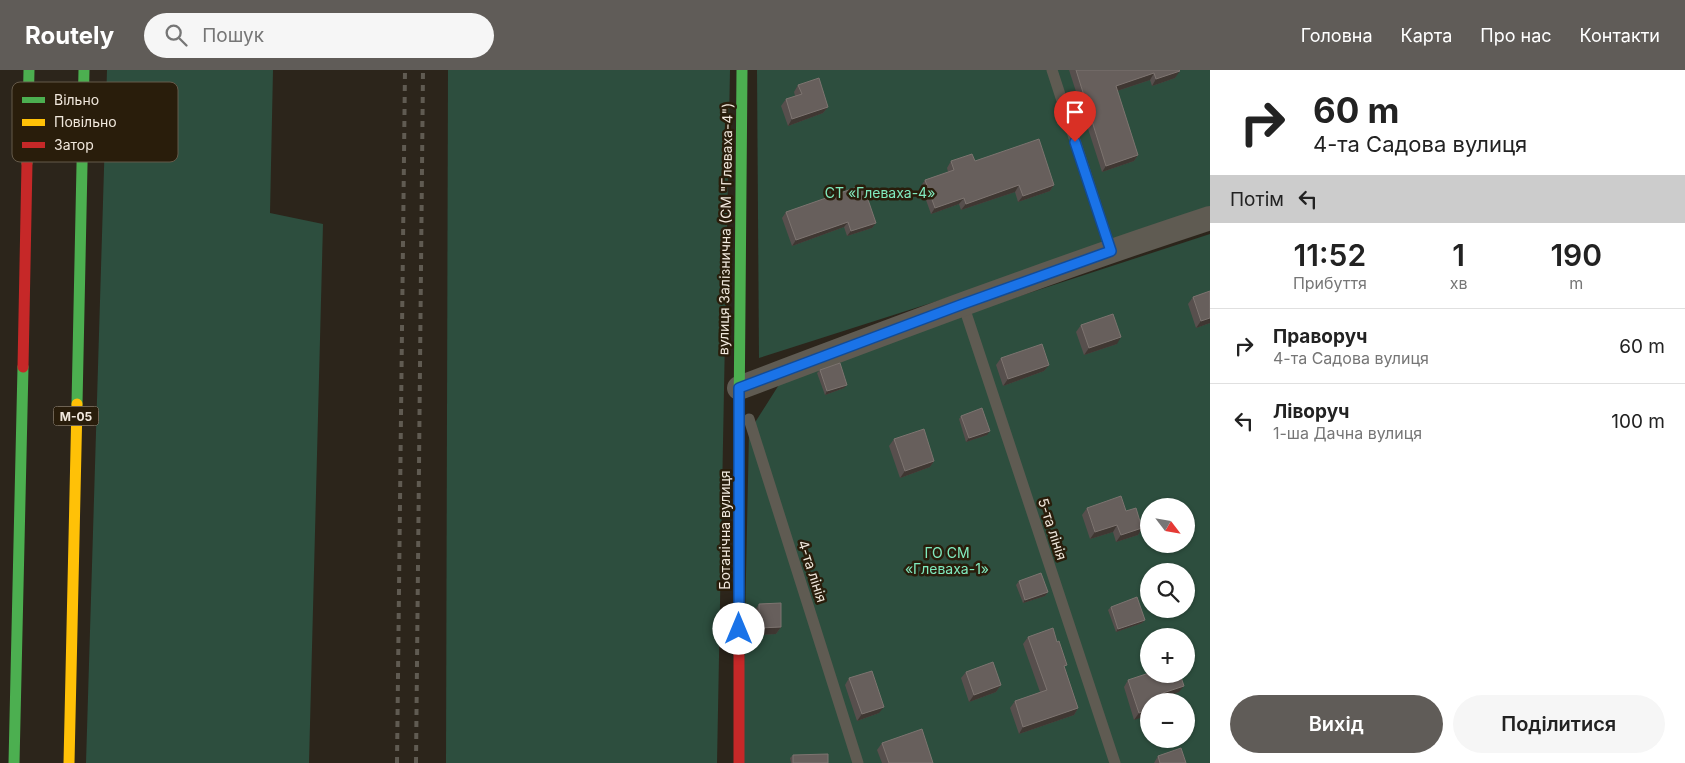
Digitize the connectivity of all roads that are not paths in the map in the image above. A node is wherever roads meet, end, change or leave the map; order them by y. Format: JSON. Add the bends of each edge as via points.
{"nodes":[{"id":1,"x":742,"y":70,"type":"edge"},
{"id":2,"x":1052,"y":70,"type":"edge"},
{"id":3,"x":27,"y":162,"type":"edge"},
{"id":4,"x":82,"y":162,"type":"edge"},
{"id":5,"x":1210,"y":218,"type":"edge"},
{"id":6,"x":1111,"y":251,"type":"junction"},
{"id":7,"x":963,"y":304,"type":"junction"},
{"id":8,"x":739,"y":388,"type":"junction"},
{"id":9,"x":14,"y":763,"type":"edge"},
{"id":10,"x":68,"y":763,"type":"edge"},
{"id":11,"x":739,"y":763,"type":"edge"},
{"id":12,"x":858,"y":763,"type":"edge"},
{"id":13,"x":1115,"y":763,"type":"edge"}],
"edges":[{"from":1,"to":8,"type":"main road","name":"вулиця Залізнична (СМ \"Глеваха-4\")"},
{"from":2,"to":6,"type":"lane"},
{"from":3,"to":9,"type":"main road"},
{"from":4,"to":10,"type":"main road","number":"М-05"},
{"from":5,"to":6,"type":"street"},
{"from":6,"to":7,"type":"street"},
{"from":7,"to":8,"type":"street"},
{"from":7,"to":13,"type":"lane","name":"5-та лінія"},
{"from":8,"to":11,"type":"main road","name":"Ботанічна вулиця"},
{"from":8,"to":12,"type":"lane","name":"4-та лінія"}]}
